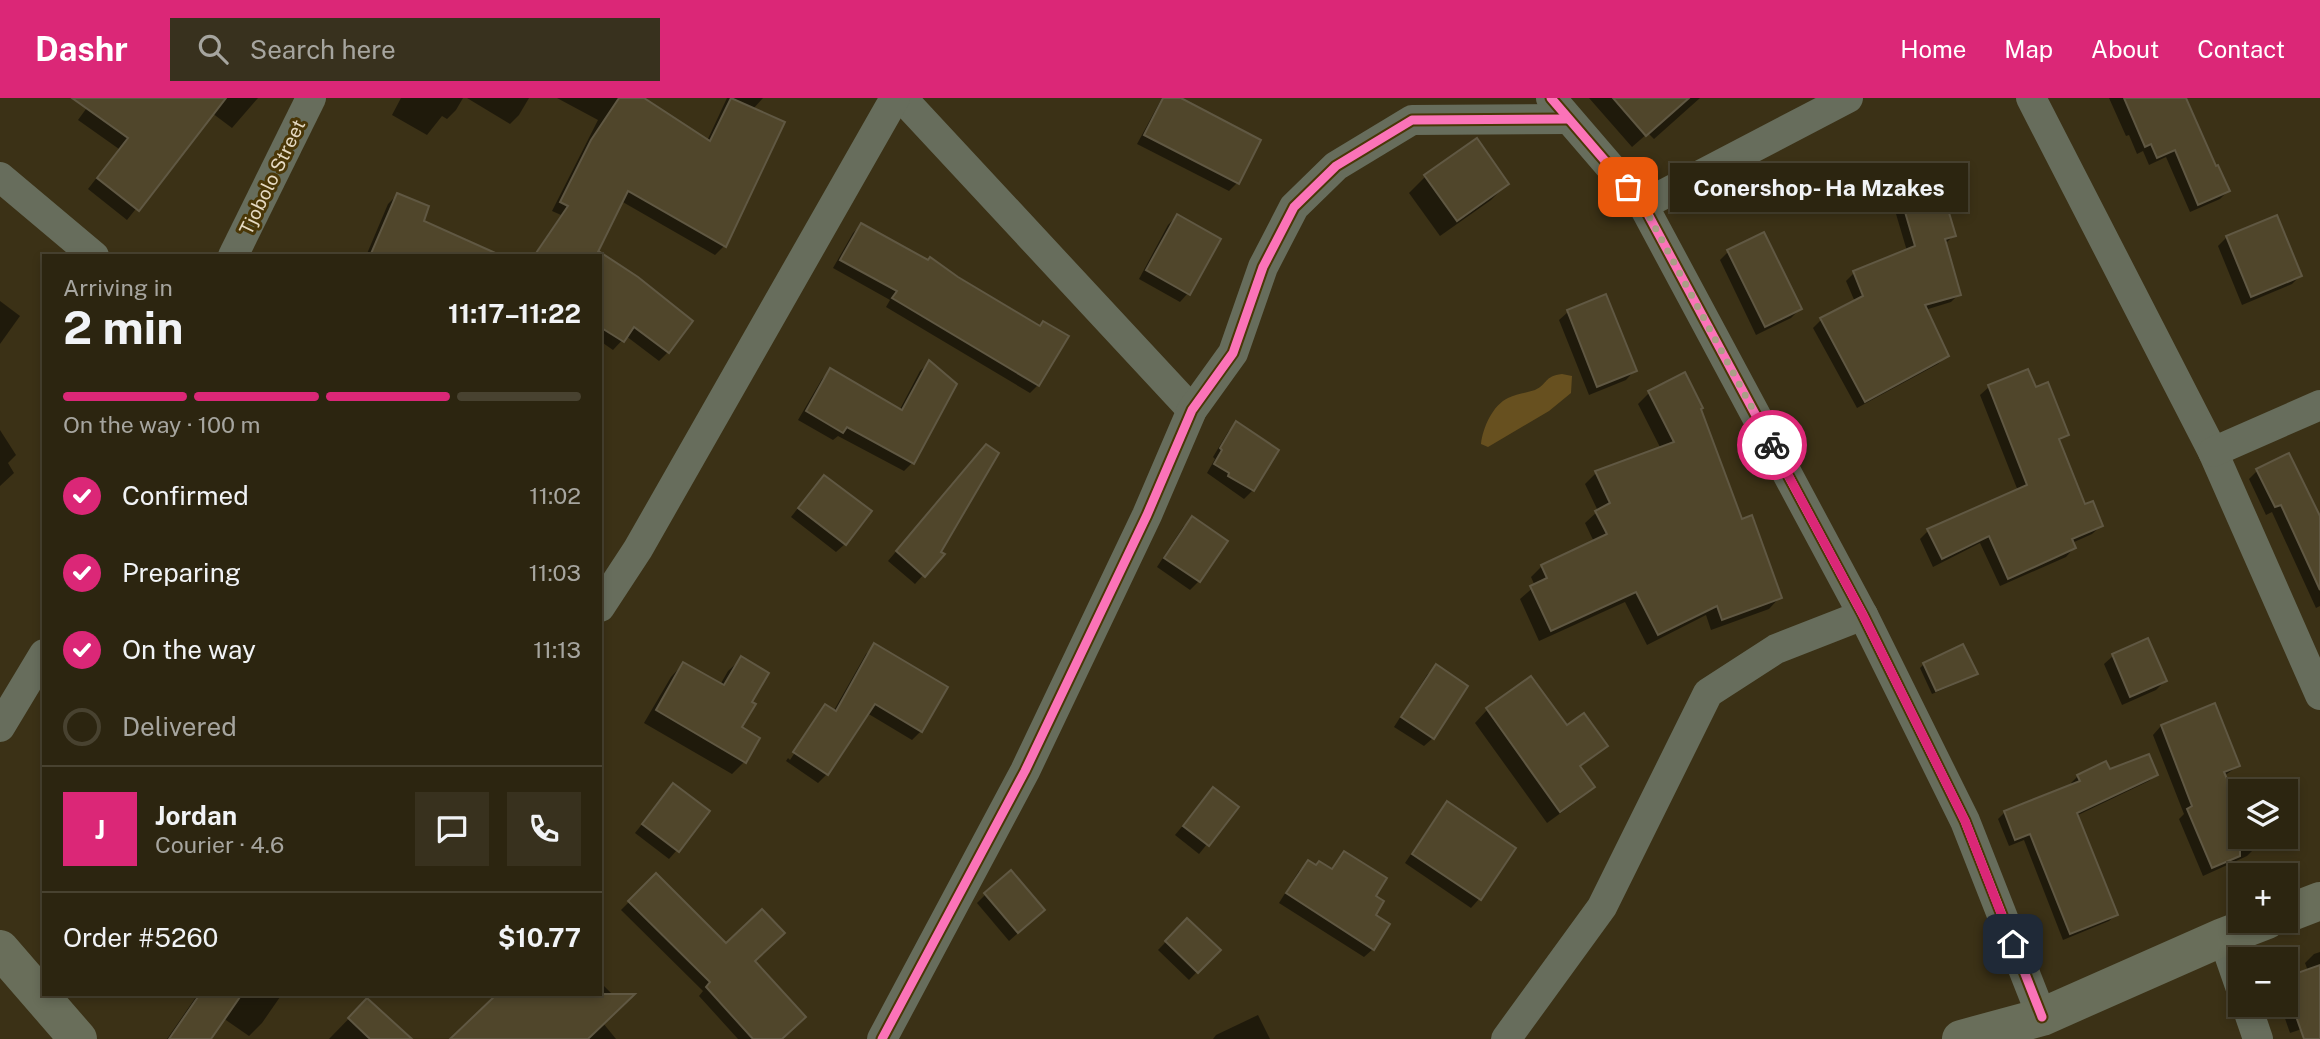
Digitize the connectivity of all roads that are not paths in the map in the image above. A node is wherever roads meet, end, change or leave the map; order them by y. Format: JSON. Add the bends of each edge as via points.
{"nodes":[{"id":1,"x":311,"y":98,"type":"edge"},
{"id":2,"x":895,"y":98,"type":"edge"},
{"id":3,"x":902,"y":98,"type":"edge"},
{"id":4,"x":1848,"y":98,"type":"edge"},
{"id":5,"x":2031,"y":98,"type":"edge"},
{"id":6,"x":1560,"y":108,"type":"edge"},
{"id":7,"x":0,"y":177,"type":"edge"},
{"id":8,"x":1643,"y":205,"type":"junction"},
{"id":9,"x":92,"y":254,"type":"edge"},
{"id":10,"x":234,"y":254,"type":"edge"},
{"id":11,"x":2320,"y":405,"type":"edge"},
{"id":12,"x":1192,"y":410,"type":"junction"},
{"id":13,"x":2213,"y":452,"type":"junction"},
{"id":14,"x":602,"y":604,"type":"edge"},
{"id":15,"x":1863,"y":615,"type":"junction"},
{"id":16,"x":42,"y":657,"type":"edge"},
{"id":17,"x":2320,"y":695,"type":"edge"},
{"id":18,"x":0,"y":727,"type":"edge"},
{"id":19,"x":2320,"y":901,"type":"edge"},
{"id":20,"x":2298,"y":909,"type":"edge"},
{"id":21,"x":2233,"y":933,"type":"edge"},
{"id":22,"x":2223,"y":937,"type":"junction"},
{"id":23,"x":0,"y":949,"type":"edge"},
{"id":24,"x":2228,"y":951,"type":"edge"},
{"id":25,"x":2042,"y":1017,"type":"junction"},
{"id":26,"x":2250,"y":1017,"type":"edge"},
{"id":27,"x":78,"y":1039,"type":"edge"},
{"id":28,"x":882,"y":1039,"type":"edge"},
{"id":29,"x":1506,"y":1039,"type":"edge"},
{"id":30,"x":1961,"y":1039,"type":"edge"},
{"id":31,"x":2258,"y":1039,"type":"edge"}],
"edges":[{"from":1,"to":10,"type":"street","name":"Tjobolo Street"},
{"from":2,"to":14,"type":"street","via":[[638,549]]},
{"from":3,"to":12,"type":"street"},
{"from":4,"to":8,"type":"street"},
{"from":5,"to":13,"type":"street"},
{"from":6,"to":8,"type":"street"},
{"from":6,"to":12,"type":"street","via":[[1412,120],[1336,166],[1294,207],[1263,267],[1233,353]]},
{"from":7,"to":9,"type":"street"},
{"from":8,"to":15,"type":"street"},
{"from":11,"to":13,"type":"street"},
{"from":12,"to":28,"type":"street","via":[[1026,771]]},
{"from":13,"to":17,"type":"street"},
{"from":15,"to":25,"type":"street","via":[[1965,821]]},
{"from":15,"to":29,"type":"street","via":[[1776,649],[1708,693],[1602,907]]},
{"from":16,"to":18,"type":"street"},
{"from":19,"to":20,"type":"street"},
{"from":21,"to":22,"type":"street"},
{"from":22,"to":24,"type":"street"},
{"from":22,"to":25,"type":"street"},
{"from":23,"to":27,"type":"street"},
{"from":25,"to":30,"type":"street"},
{"from":26,"to":31,"type":"street"}]}
